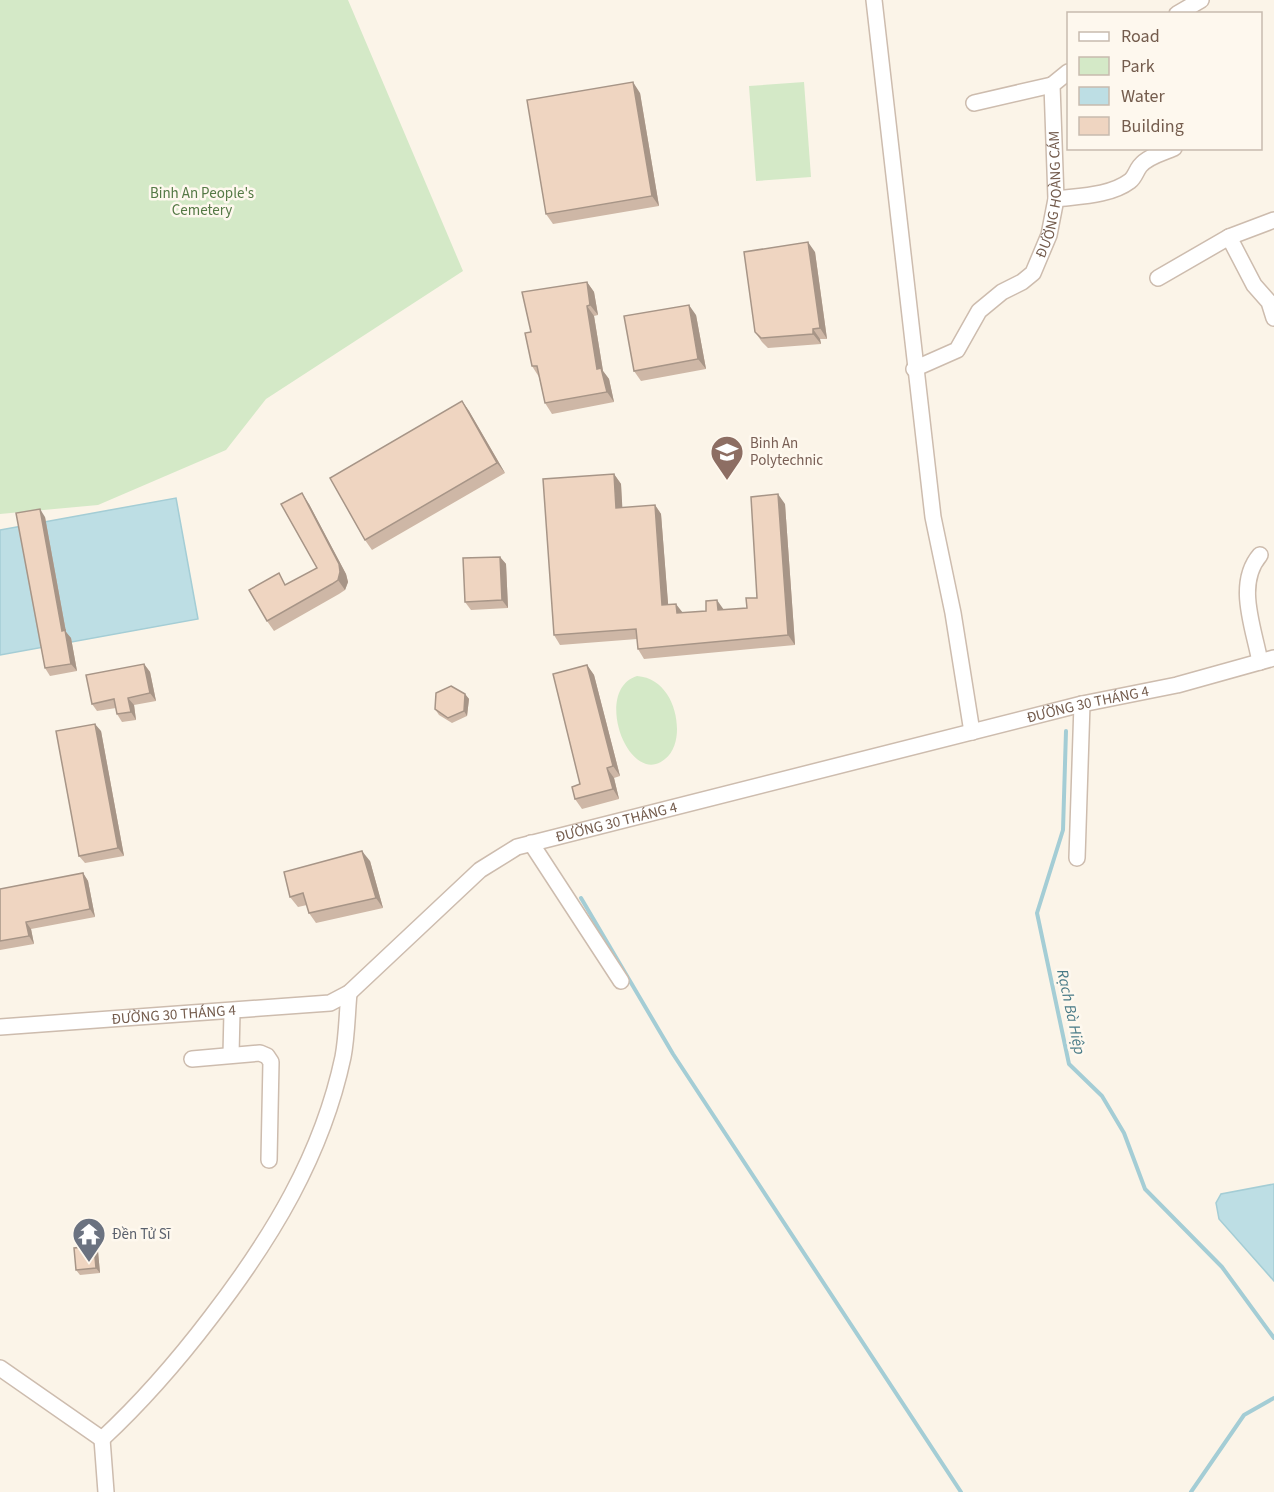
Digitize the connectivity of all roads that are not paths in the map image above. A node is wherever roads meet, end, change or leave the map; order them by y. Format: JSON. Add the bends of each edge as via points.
{"nodes":[{"id":1,"x":874,"y":0,"type":"edge"},
{"id":2,"x":1201,"y":0,"type":"edge"},
{"id":3,"x":1180,"y":12,"type":"edge"},
{"id":4,"x":1067,"y":73,"type":"edge"},
{"id":5,"x":1052,"y":85,"type":"junction"},
{"id":6,"x":974,"y":103,"type":"dead end"},
{"id":7,"x":1169,"y":150,"type":"edge"},
{"id":8,"x":1056,"y":199,"type":"junction"},
{"id":9,"x":1274,"y":220,"type":"edge"},
{"id":10,"x":1229,"y":237,"type":"junction"},
{"id":11,"x":1158,"y":278,"type":"dead end"},
{"id":12,"x":1274,"y":318,"type":"edge"},
{"id":13,"x":914,"y":369,"type":"junction"},
{"id":14,"x":1260,"y":555,"type":"dead end"},
{"id":15,"x":1267,"y":660,"type":"edge"},
{"id":16,"x":1082,"y":704,"type":"junction"},
{"id":17,"x":972,"y":732,"type":"junction"},
{"id":18,"x":531,"y":843,"type":"junction"},
{"id":19,"x":1077,"y":858,"type":"dead end"},
{"id":20,"x":621,"y":981,"type":"dead end"},
{"id":21,"x":349,"y":993,"type":"junction"},
{"id":22,"x":232,"y":1012,"type":"junction"},
{"id":23,"x":0,"y":1028,"type":"edge"},
{"id":24,"x":231,"y":1055,"type":"junction"},
{"id":25,"x":192,"y":1059,"type":"dead end"},
{"id":26,"x":269,"y":1160,"type":"dead end"},
{"id":27,"x":0,"y":1368,"type":"edge"},
{"id":28,"x":102,"y":1439,"type":"junction"},
{"id":29,"x":106,"y":1492,"type":"edge"}],
"edges":[{"from":1,"to":13,"type":"street"},
{"from":2,"to":3,"type":"street"},
{"from":4,"to":5,"type":"street"},
{"from":5,"to":6,"type":"street"},
{"from":5,"to":8,"type":"street","name":"ĐƯỜNG HOÀNG CÁM"},
{"from":7,"to":8,"type":"street","via":[[1141,165],[1123,186]]},
{"from":8,"to":13,"type":"street","name":"ĐƯỜNG HOÀNG CÁM","via":[[1049,235],[1033,273],[979,311],[957,350]]},
{"from":9,"to":10,"type":"street"},
{"from":10,"to":11,"type":"street"},
{"from":10,"to":12,"type":"street","via":[[1254,285],[1269,302]]},
{"from":13,"to":17,"type":"street","via":[[933,517]]},
{"from":14,"to":15,"type":"street","via":[[1253,562],[1247,582]]},
{"from":15,"to":16,"type":"street","name":"ĐƯỜNG 30 THÁNG 4","via":[[1177,685]]},
{"from":16,"to":17,"type":"street","name":"ĐƯỜNG 30 THÁNG 4"},
{"from":16,"to":19,"type":"street"},
{"from":17,"to":18,"type":"street","name":"ĐƯỜNG 30 THÁNG 4"},
{"from":18,"to":20,"type":"street"},
{"from":18,"to":21,"type":"street","name":"ĐƯỜNG 30 THÁNG 4","via":[[517,847],[480,870]]},
{"from":21,"to":22,"type":"street","name":"ĐƯỜNG 30 THÁNG 4","via":[[320,1005]]},
{"from":21,"to":28,"type":"street","via":[[343,1056],[329,1104],[304,1175],[276,1227],[170,1370],[145,1400]]},
{"from":22,"to":23,"type":"street","name":"ĐƯỜNG 30 THÁNG 4"},
{"from":22,"to":24,"type":"street"},
{"from":24,"to":25,"type":"street"},
{"from":24,"to":26,"type":"street","via":[[260,1053],[271,1062]]},
{"from":27,"to":28,"type":"street"},
{"from":28,"to":29,"type":"street"}]}
